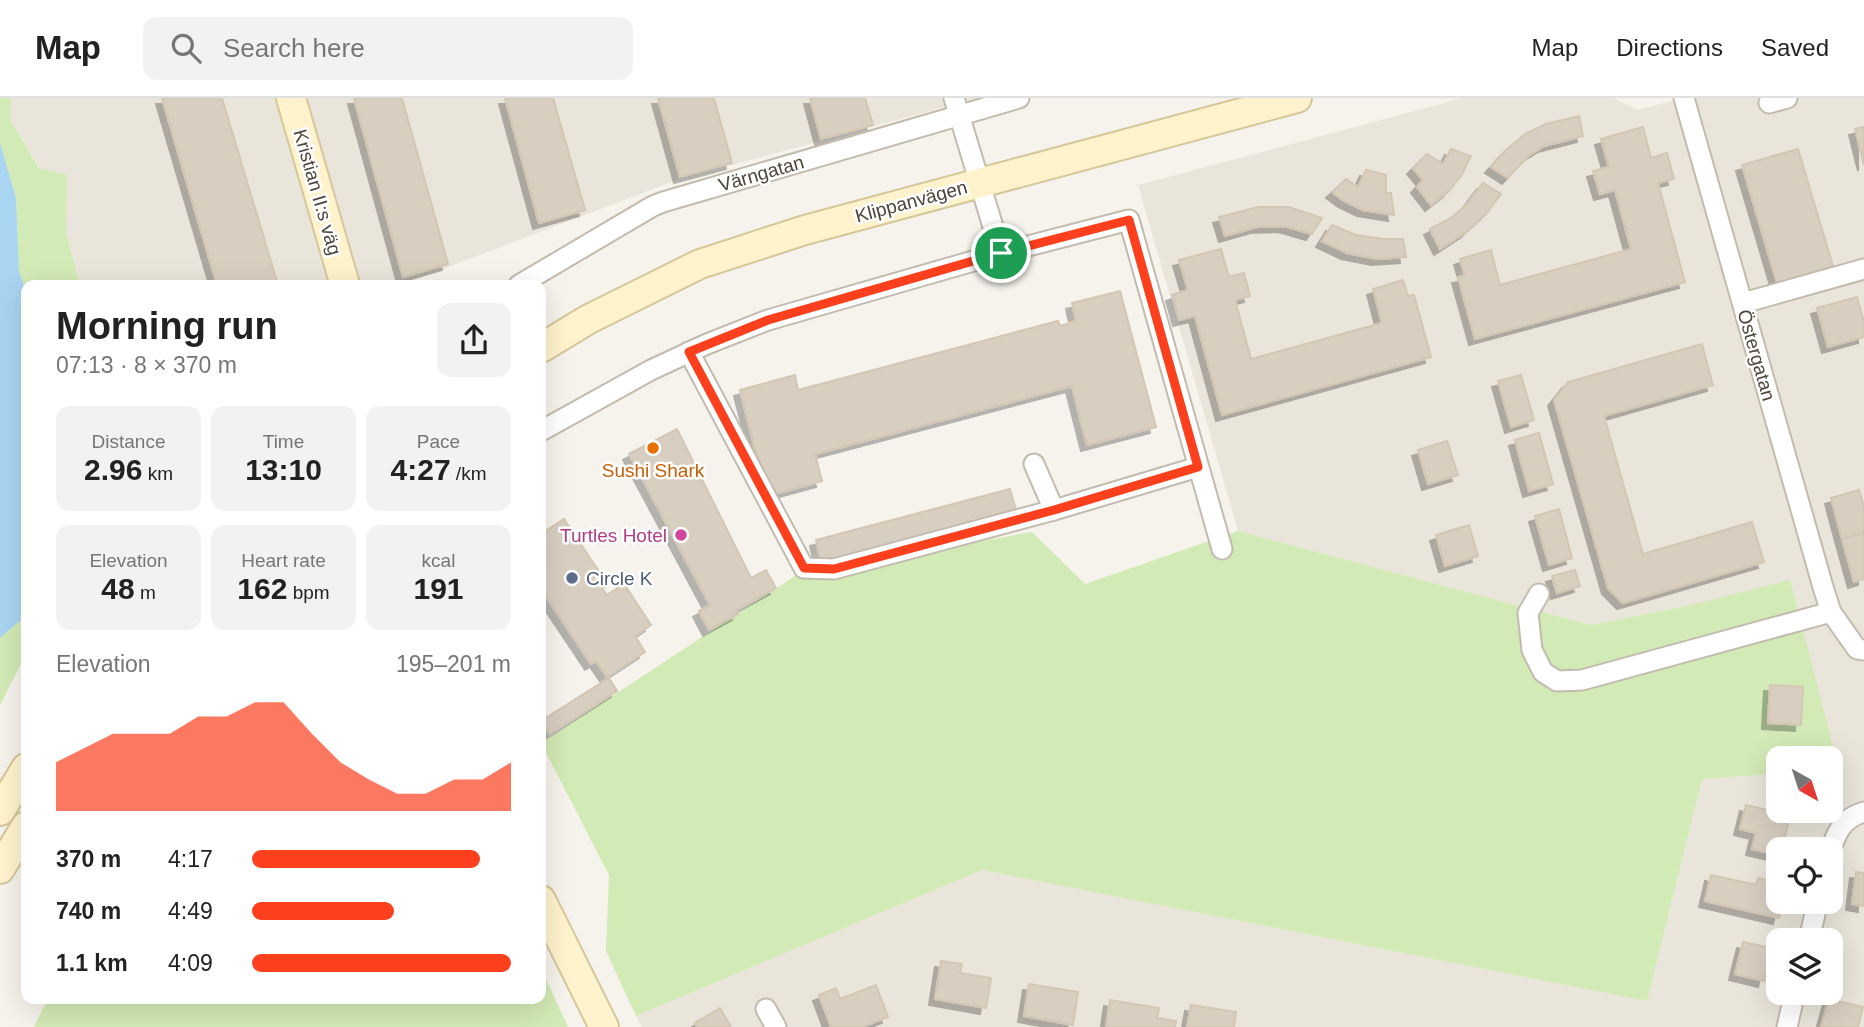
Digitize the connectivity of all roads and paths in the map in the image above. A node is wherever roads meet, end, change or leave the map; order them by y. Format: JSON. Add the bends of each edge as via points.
{"nodes":[{"id":1,"x":291,"y":98,"type":"edge"},
{"id":2,"x":1019,"y":98,"type":"edge"},
{"id":3,"x":1297,"y":98,"type":"edge"},
{"id":4,"x":1684,"y":98,"type":"edge"},
{"id":5,"x":957,"y":107,"type":"edge"},
{"id":6,"x":980,"y":182,"type":"junction"},
{"id":7,"x":1001,"y":253,"type":"junction"},
{"id":8,"x":1864,"y":269,"type":"edge"},
{"id":9,"x":344,"y":280,"type":"edge"},
{"id":10,"x":527,"y":280,"type":"edge"},
{"id":11,"x":1743,"y":303,"type":"junction"},
{"id":12,"x":546,"y":345,"type":"edge"},
{"id":13,"x":689,"y":352,"type":"junction"},
{"id":14,"x":546,"y":428,"type":"edge"},
{"id":15,"x":1034,"y":464,"type":"dead end"},
{"id":16,"x":1198,"y":467,"type":"junction"},
{"id":17,"x":1054,"y":510,"type":"junction"},
{"id":18,"x":1222,"y":549,"type":"dead end"},
{"id":19,"x":1539,"y":594,"type":"dead end"},
{"id":20,"x":1832,"y":611,"type":"junction"},
{"id":21,"x":1857,"y":645,"type":"edge"},
{"id":22,"x":21,"y":776,"type":"edge"},
{"id":23,"x":0,"y":811,"type":"edge"},
{"id":24,"x":1864,"y":812,"type":"edge"},
{"id":25,"x":21,"y":834,"type":"edge"},
{"id":26,"x":1835,"y":837,"type":"edge"},
{"id":27,"x":0,"y":869,"type":"edge"},
{"id":28,"x":546,"y":910,"type":"edge"},
{"id":29,"x":1792,"y":1005,"type":"edge"},
{"id":30,"x":766,"y":1009,"type":"dead end"},
{"id":31,"x":604,"y":1027,"type":"edge"},
{"id":32,"x":776,"y":1027,"type":"edge"},
{"id":33,"x":1787,"y":1027,"type":"edge"}],
"edges":[{"from":1,"to":9,"type":"street","name":"Kristian II:s väg"},
{"from":2,"to":5,"type":"street","name":"Värngatan"},
{"from":3,"to":6,"type":"street","name":"Klippanvägen"},
{"from":4,"to":11,"type":"street","name":"Östergatan"},
{"from":5,"to":6,"type":"street"},
{"from":5,"to":10,"type":"street","name":"Värngatan","via":[[653,206]]},
{"from":6,"to":7,"type":"street"},
{"from":6,"to":12,"type":"street","name":"Klippanvägen","via":[[700,264]]},
{"from":7,"to":13,"type":"street","via":[[768,320]]},
{"from":7,"to":16,"type":"street","via":[[1129,220]]},
{"from":8,"to":11,"type":"street"},
{"from":11,"to":20,"type":"street","name":"Östergatan"},
{"from":13,"to":14,"type":"street"},
{"from":13,"to":17,"type":"street","via":[[804,568],[834,569]]},
{"from":15,"to":17,"type":"street"},
{"from":16,"to":17,"type":"street"},
{"from":16,"to":18,"type":"street"},
{"from":19,"to":20,"type":"street","via":[[1528,614],[1532,650],[1543,672],[1558,681],[1581,680]]},
{"from":20,"to":21,"type":"street","name":"Östergatan"},
{"from":22,"to":23,"type":"street"},
{"from":24,"to":26,"type":"street","via":[[1848,819]]},
{"from":25,"to":27,"type":"street"},
{"from":28,"to":31,"type":"street"},
{"from":29,"to":33,"type":"street"},
{"from":30,"to":32,"type":"street"}]}
